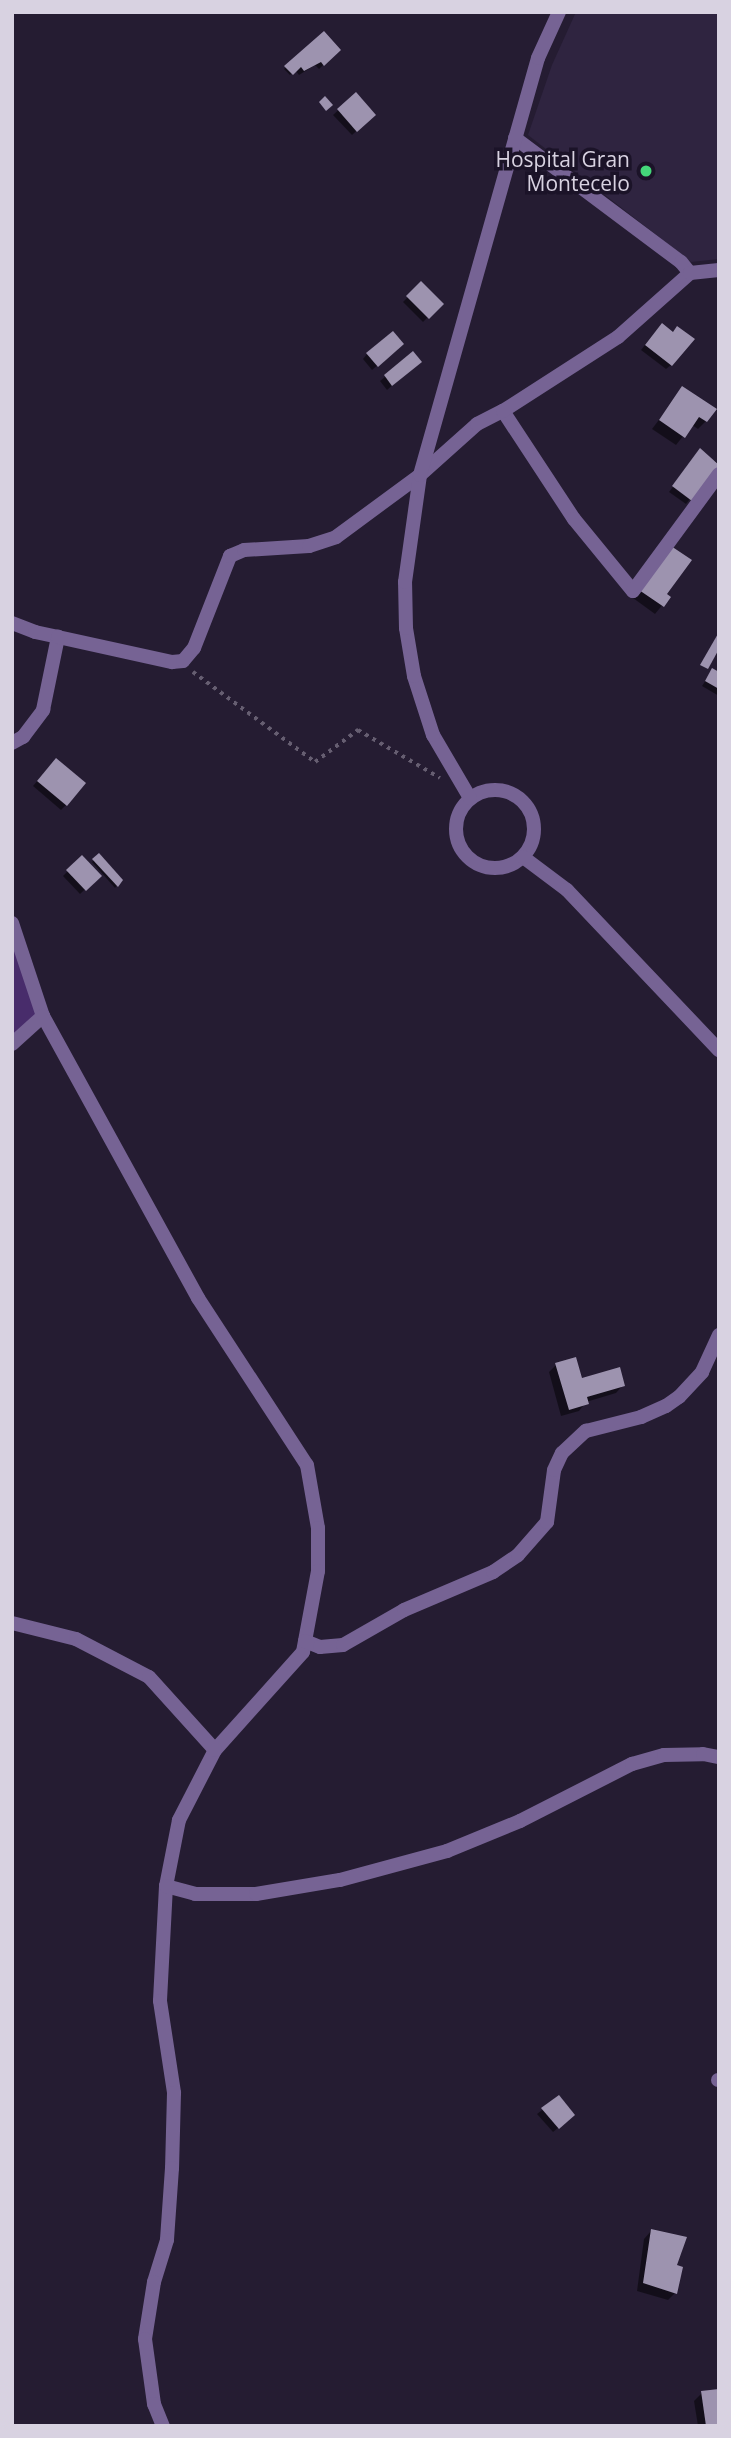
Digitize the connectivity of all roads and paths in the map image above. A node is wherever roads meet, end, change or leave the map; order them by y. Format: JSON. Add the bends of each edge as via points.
{"nodes":[{"id":1,"x":559,"y":12,"type":"edge"},
{"id":2,"x":515,"y":138,"type":"junction"},
{"id":3,"x":719,"y":270,"type":"edge"},
{"id":4,"x":690,"y":273,"type":"junction"},
{"id":5,"x":503,"y":411,"type":"junction"},
{"id":6,"x":719,"y":474,"type":"edge"},
{"id":7,"x":420,"y":475,"type":"junction"},
{"id":8,"x":12,"y":623,"type":"edge"},
{"id":9,"x":58,"y":637,"type":"junction"},
{"id":10,"x":183,"y":661,"type":"junction"},
{"id":11,"x":12,"y":743,"type":"edge"},
{"id":12,"x":442,"y":779,"type":"dead end"},
{"id":13,"x":470,"y":798,"type":"junction"},
{"id":14,"x":523,"y":856,"type":"junction"},
{"id":15,"x":12,"y":923,"type":"edge"},
{"id":16,"x":43,"y":1016,"type":"junction"},
{"id":17,"x":12,"y":1044,"type":"edge"},
{"id":18,"x":719,"y":1050,"type":"edge"},
{"id":19,"x":719,"y":1335,"type":"edge"},
{"id":20,"x":12,"y":1623,"type":"edge"},
{"id":21,"x":305,"y":1642,"type":"junction"},
{"id":22,"x":215,"y":1750,"type":"junction"},
{"id":23,"x":719,"y":1757,"type":"edge"},
{"id":24,"x":166,"y":1886,"type":"junction"},
{"id":25,"x":163,"y":2426,"type":"edge"}],
"edges":[{"from":1,"to":2,"type":"street","via":[[538,58]]},
{"from":2,"to":4,"type":"street"},
{"from":2,"to":7,"type":"street"},
{"from":3,"to":4,"type":"street"},
{"from":4,"to":5,"type":"street","via":[[618,337]]},
{"from":5,"to":6,"type":"street","via":[[574,519],[633,591]]},
{"from":5,"to":7,"type":"street","via":[[477,424]]},
{"from":7,"to":10,"type":"street","via":[[336,537],[309,546],[244,550],[230,556],[194,648]]},
{"from":7,"to":13,"type":"street","via":[[405,582],[406,628],[414,676],[433,735]]},
{"from":8,"to":9,"type":"street"},
{"from":9,"to":10,"type":"street"},
{"from":9,"to":11,"type":"street","via":[[43,710],[23,737]]},
{"from":10,"to":12,"type":"path","via":[[315,762],[358,730]]},
{"from":13,"to":14,"type":"street","via":[[495,790],[519,798],[533,820],[530,846]]},
{"from":13,"to":14,"type":"street","via":[[457,819],[459,844],[466,855],[476,863],[500,867]]},
{"from":14,"to":18,"type":"street","via":[[566,890]]},
{"from":15,"to":16,"type":"street"},
{"from":16,"to":17,"type":"street"},
{"from":16,"to":21,"type":"street","via":[[198,1297],[307,1465],[318,1528],[318,1571]]},
{"from":19,"to":21,"type":"street","via":[[702,1372],[679,1397],[641,1416],[586,1432],[562,1453],[554,1470],[547,1522],[518,1555],[493,1572],[404,1610],[343,1645],[320,1647]]},
{"from":20,"to":22,"type":"street","via":[[76,1639],[149,1677]]},
{"from":21,"to":22,"type":"street","via":[[303,1653]]},
{"from":22,"to":24,"type":"street","via":[[179,1820]]},
{"from":23,"to":24,"type":"street","via":[[664,1755],[632,1764],[520,1821],[447,1851],[340,1880],[256,1894],[195,1895]]},
{"from":24,"to":25,"type":"street","via":[[160,2001],[174,2093],[172,2168],[167,2241],[154,2282],[145,2339],[154,2404]]}]}
